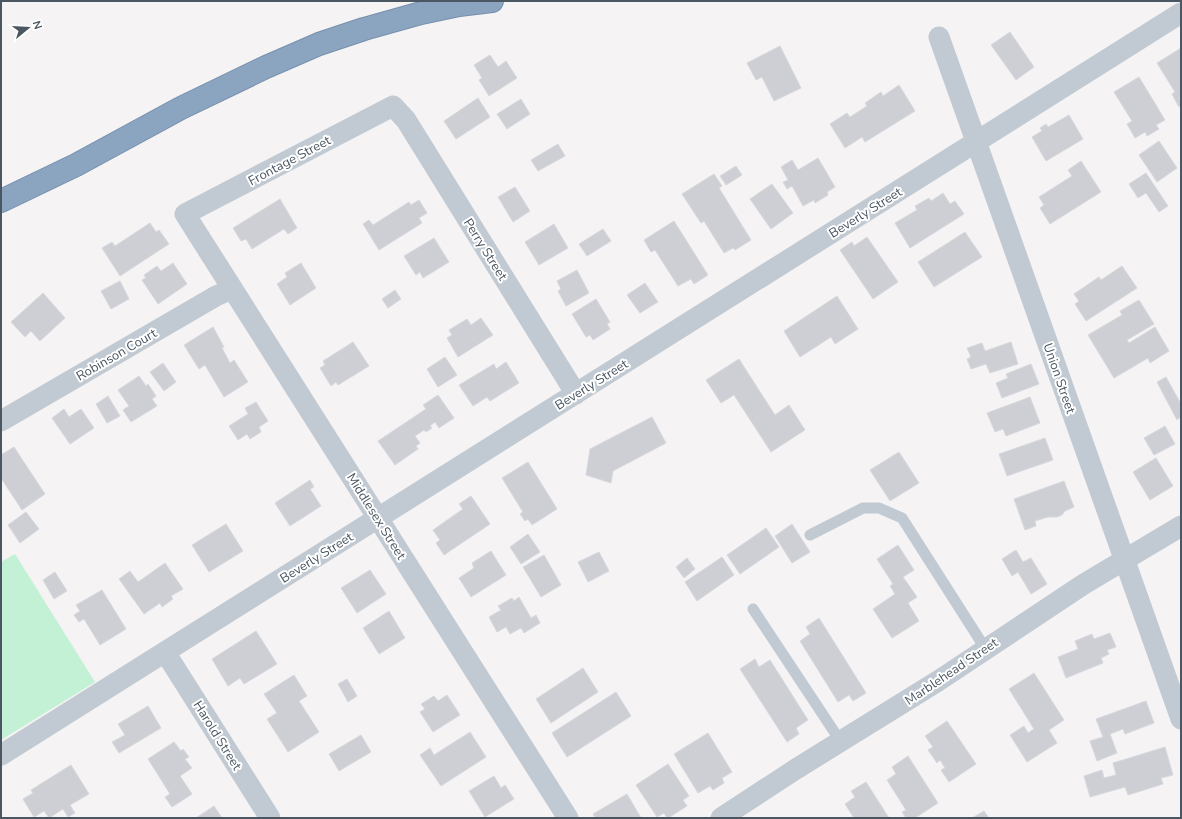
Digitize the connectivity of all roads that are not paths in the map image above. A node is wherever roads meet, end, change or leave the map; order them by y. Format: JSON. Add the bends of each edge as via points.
{"nodes":[{"id":1,"x":492,"y":1,"type":"edge"},
{"id":2,"x":1181,"y":13,"type":"edge"},
{"id":3,"x":939,"y":37,"type":"dead end"},
{"id":4,"x":393,"y":106,"type":"joint"},
{"id":5,"x":976,"y":142,"type":"junction"},
{"id":6,"x":2,"y":200,"type":"edge"},
{"id":7,"x":185,"y":214,"type":"joint"},
{"id":8,"x":232,"y":289,"type":"junction"},
{"id":9,"x":576,"y":394,"type":"junction"},
{"id":10,"x":1,"y":421,"type":"edge"},
{"id":11,"x":378,"y":518,"type":"junction"},
{"id":12,"x":1181,"y":526,"type":"edge"},
{"id":13,"x":810,"y":535,"type":"dead end"},
{"id":14,"x":1125,"y":560,"type":"junction"},
{"id":15,"x":753,"y":609,"type":"dead end"},
{"id":16,"x":985,"y":648,"type":"junction"},
{"id":17,"x":165,"y":652,"type":"junction"},
{"id":18,"x":1181,"y":719,"type":"edge"},
{"id":19,"x":841,"y":742,"type":"junction"},
{"id":20,"x":1,"y":755,"type":"edge"},
{"id":21,"x":270,"y":818,"type":"edge"},
{"id":22,"x":568,"y":818,"type":"edge"},
{"id":23,"x":721,"y":818,"type":"edge"}],
"edges":[{"from":1,"to":6,"type":"highway","via":[[421,13],[319,44],[181,108],[76,165]]},
{"from":2,"to":5,"type":"street","name":"Beverly Street"},
{"from":3,"to":5,"type":"street","name":"Union Street"},
{"from":4,"to":7,"type":"street","name":"Frontage Street"},
{"from":4,"to":9,"type":"street","name":"Perry Street","via":[[406,120]]},
{"from":5,"to":9,"type":"street","name":"Beverly Street"},
{"from":5,"to":14,"type":"street","name":"Union Street"},
{"from":7,"to":8,"type":"street","name":"Middlesex Street"},
{"from":8,"to":10,"type":"street","name":"Robinson Court"},
{"from":8,"to":11,"type":"street","name":"Middlesex Street"},
{"from":9,"to":11,"type":"street","name":"Beverly Street"},
{"from":11,"to":17,"type":"street","name":"Beverly Street"},
{"from":11,"to":22,"type":"street","name":"Middlesex Street"},
{"from":12,"to":14,"type":"street","name":"Marblehead Street"},
{"from":13,"to":16,"type":"lane","via":[[863,508],[879,508],[902,518]]},
{"from":14,"to":16,"type":"street","name":"Marblehead Street"},
{"from":14,"to":18,"type":"street","name":"Union Street"},
{"from":15,"to":19,"type":"lane"},
{"from":16,"to":19,"type":"street","name":"Marblehead Street"},
{"from":17,"to":20,"type":"street","name":"Beverly Street"},
{"from":17,"to":21,"type":"street","name":"Harold Street"},
{"from":19,"to":23,"type":"street","name":"Marblehead Street"}]}
